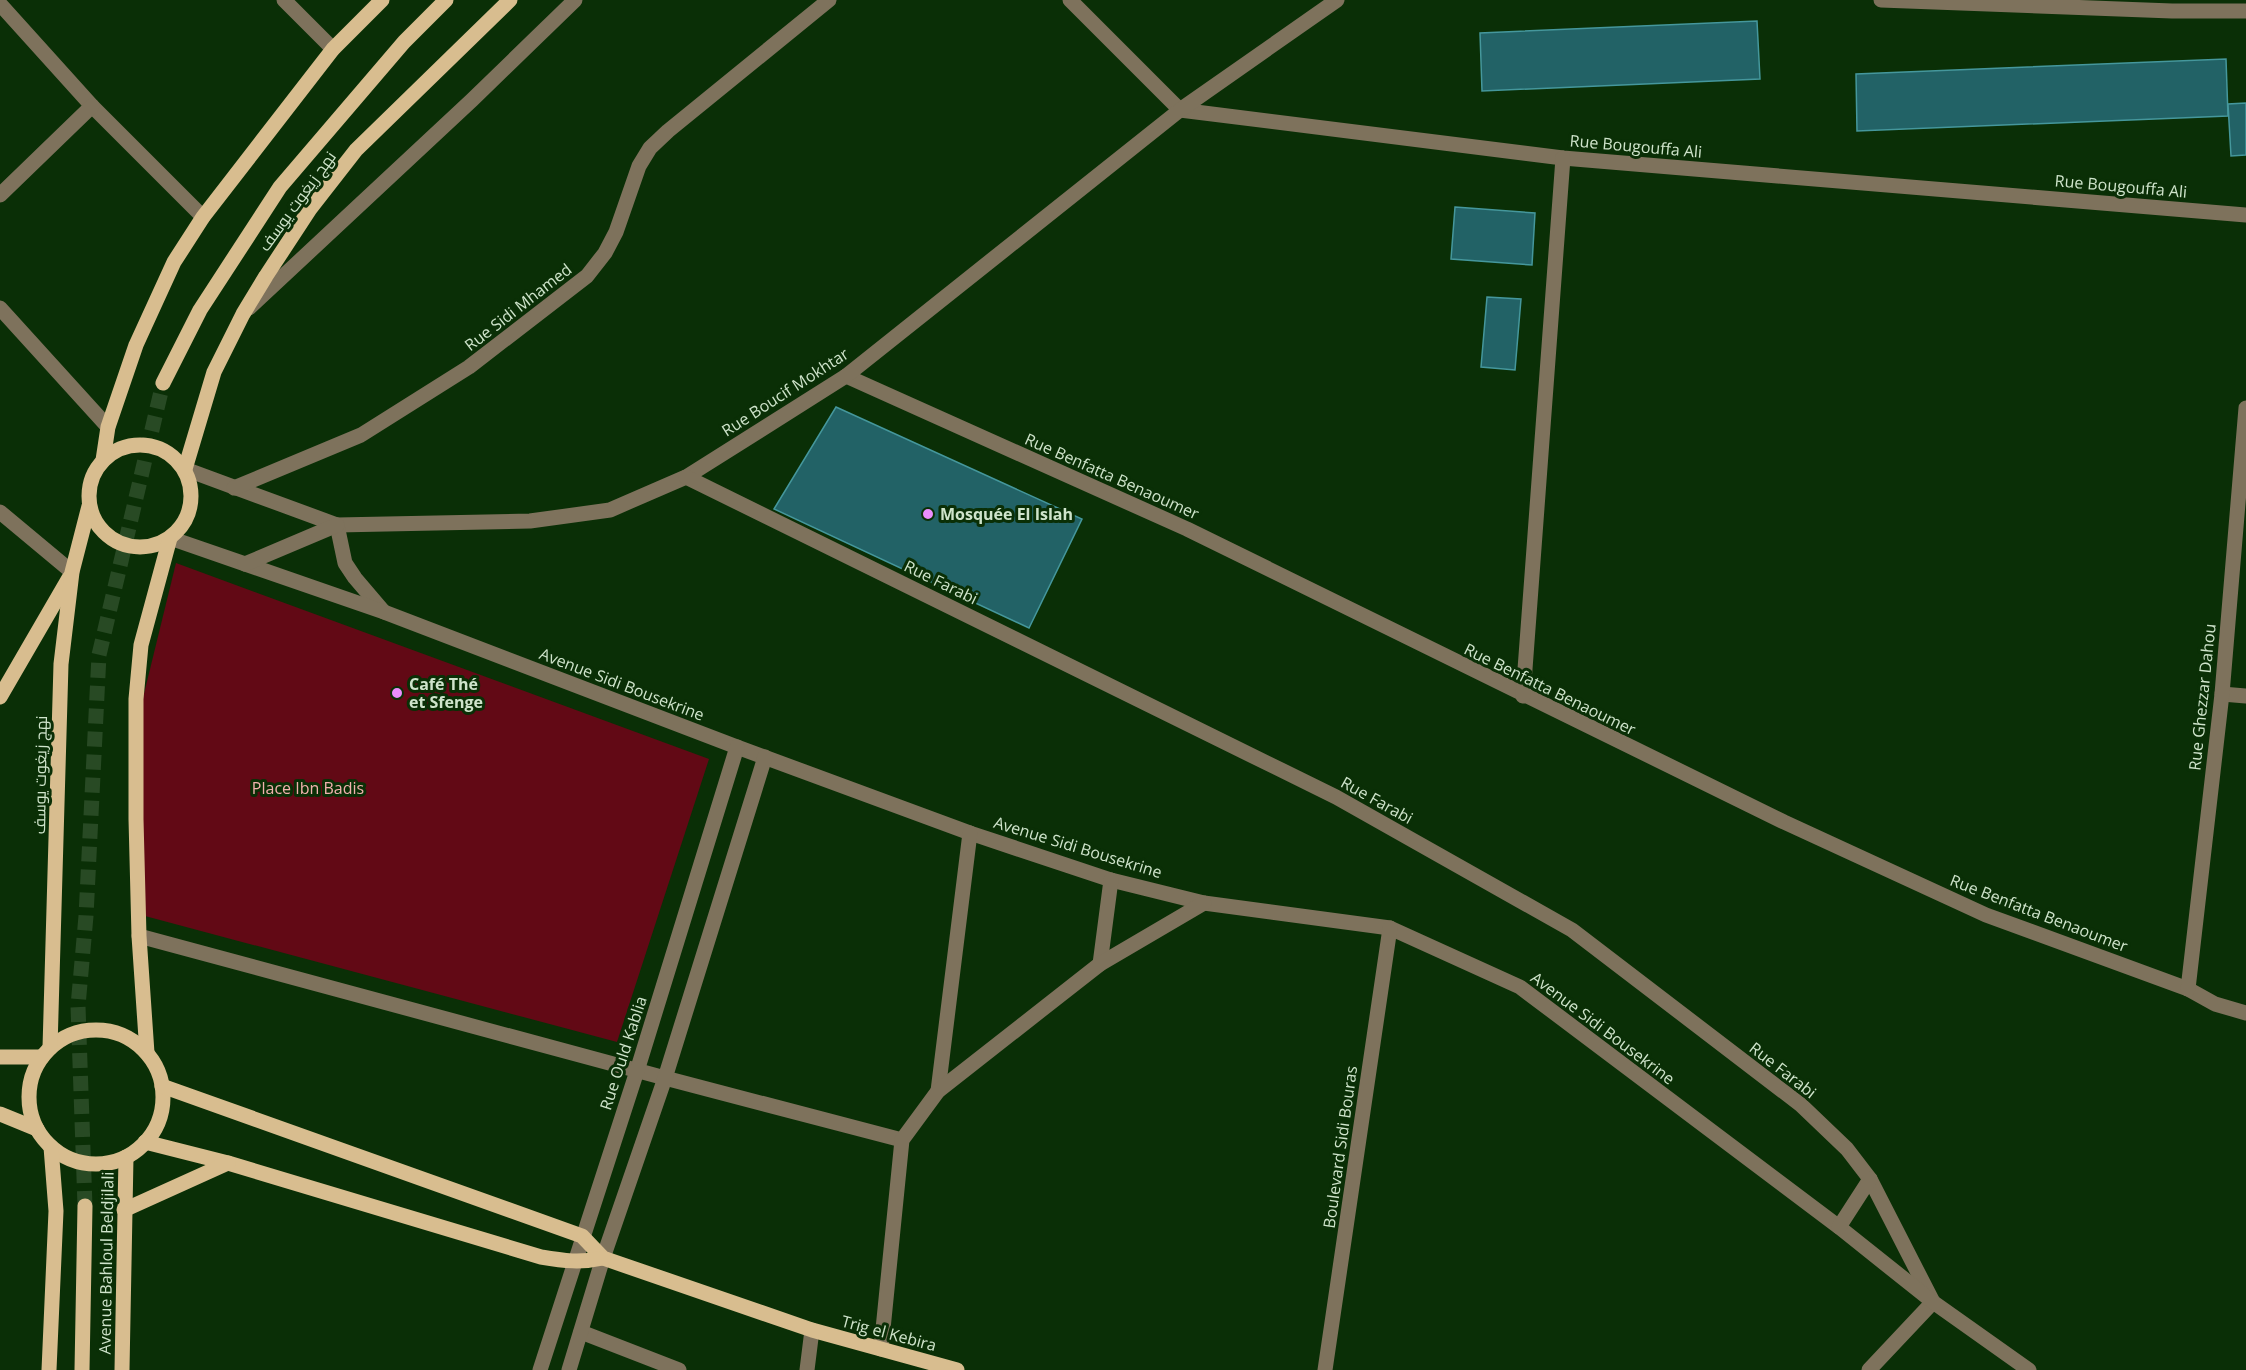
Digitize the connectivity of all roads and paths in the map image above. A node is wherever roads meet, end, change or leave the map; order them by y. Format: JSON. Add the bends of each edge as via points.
{"nodes":[{"id":1,"x":284,"y":0,"type":"edge"},
{"id":2,"x":382,"y":0,"type":"edge"},
{"id":3,"x":446,"y":0,"type":"edge"},
{"id":4,"x":510,"y":0,"type":"edge"},
{"id":5,"x":575,"y":0,"type":"edge"},
{"id":6,"x":829,"y":0,"type":"edge"},
{"id":7,"x":1070,"y":0,"type":"edge"},
{"id":8,"x":1337,"y":0,"type":"edge"},
{"id":9,"x":1881,"y":0,"type":"edge"},
{"id":10,"x":0,"y":4,"type":"edge"},
{"id":11,"x":2246,"y":11,"type":"edge"},
{"id":12,"x":333,"y":49,"type":"junction"},
{"id":13,"x":92,"y":106,"type":"junction"},
{"id":14,"x":1180,"y":110,"type":"junction"},
{"id":15,"x":1563,"y":158,"type":"junction"},
{"id":16,"x":0,"y":195,"type":"edge"},
{"id":17,"x":2246,"y":215,"type":"edge"},
{"id":18,"x":203,"y":217,"type":"junction"},
{"id":19,"x":0,"y":308,"type":"edge"},
{"id":20,"x":243,"y":314,"type":"junction"},
{"id":21,"x":846,"y":376,"type":"junction"},
{"id":22,"x":163,"y":383,"type":"tunnel mouth"},
{"id":23,"x":2246,"y":408,"type":"edge"},
{"id":24,"x":108,"y":427,"type":"junction"},
{"id":25,"x":103,"y":460,"type":"junction"},
{"id":26,"x":185,"y":470,"type":"junction"},
{"id":27,"x":686,"y":477,"type":"junction"},
{"id":28,"x":234,"y":488,"type":"junction"},
{"id":29,"x":89,"y":506,"type":"junction"},
{"id":30,"x":0,"y":512,"type":"edge"},
{"id":31,"x":337,"y":525,"type":"junction"},
{"id":32,"x":170,"y":538,"type":"junction"},
{"id":33,"x":245,"y":564,"type":"junction"},
{"id":34,"x":72,"y":573,"type":"junction"},
{"id":35,"x":384,"y":612,"type":"junction"},
{"id":36,"x":2222,"y":694,"type":"junction"},
{"id":37,"x":1522,"y":696,"type":"junction"},
{"id":38,"x":2246,"y":696,"type":"edge"},
{"id":39,"x":0,"y":697,"type":"edge"},
{"id":40,"x":737,"y":747,"type":"junction"},
{"id":41,"x":765,"y":757,"type":"junction"},
{"id":42,"x":970,"y":833,"type":"junction"},
{"id":43,"x":1111,"y":880,"type":"junction"},
{"id":44,"x":1204,"y":903,"type":"junction"},
{"id":45,"x":1390,"y":928,"type":"junction"},
{"id":46,"x":139,"y":936,"type":"junction"},
{"id":47,"x":1100,"y":964,"type":"junction"},
{"id":48,"x":2188,"y":989,"type":"junction"},
{"id":49,"x":2246,"y":1013,"type":"edge"},
{"id":50,"x":46,"y":1053,"type":"junction"},
{"id":51,"x":147,"y":1053,"type":"junction"},
{"id":52,"x":0,"y":1057,"type":"edge"},
{"id":53,"x":637,"y":1071,"type":"junction"},
{"id":54,"x":665,"y":1078,"type":"junction"},
{"id":55,"x":162,"y":1086,"type":"junction"},
{"id":56,"x":938,"y":1091,"type":"junction"},
{"id":57,"x":0,"y":1114,"type":"edge"},
{"id":58,"x":37,"y":1129,"type":"junction"},
{"id":59,"x":903,"y":1140,"type":"junction"},
{"id":60,"x":145,"y":1142,"type":"junction"},
{"id":61,"x":51,"y":1147,"type":"junction"},
{"id":62,"x":126,"y":1157,"type":"junction"},
{"id":63,"x":228,"y":1163,"type":"junction"},
{"id":64,"x":1870,"y":1179,"type":"junction"},
{"id":65,"x":85,"y":1206,"type":"tunnel mouth"},
{"id":66,"x":124,"y":1210,"type":"junction"},
{"id":67,"x":1839,"y":1227,"type":"junction"},
{"id":68,"x":582,"y":1236,"type":"junction"},
{"id":69,"x":603,"y":1258,"type":"junction"},
{"id":70,"x":573,"y":1262,"type":"junction"},
{"id":71,"x":1933,"y":1302,"type":"junction"},
{"id":72,"x":812,"y":1330,"type":"junction"},
{"id":73,"x":581,"y":1332,"type":"junction"},
{"id":74,"x":881,"y":1349,"type":"junction"},
{"id":75,"x":49,"y":1370,"type":"edge"},
{"id":76,"x":82,"y":1370,"type":"edge"},
{"id":77,"x":122,"y":1370,"type":"edge"},
{"id":78,"x":540,"y":1370,"type":"edge"},
{"id":79,"x":569,"y":1370,"type":"edge"},
{"id":80,"x":679,"y":1370,"type":"edge"},
{"id":81,"x":807,"y":1370,"type":"edge"},
{"id":82,"x":957,"y":1370,"type":"edge"},
{"id":83,"x":1325,"y":1370,"type":"edge"},
{"id":84,"x":1869,"y":1370,"type":"edge"},
{"id":85,"x":2029,"y":1370,"type":"edge"}],
"edges":[{"from":1,"to":12,"type":"street"},
{"from":2,"to":12,"type":"main road"},
{"from":3,"to":22,"type":"main road","name":"نهج زيغوت يوسف","via":[[404,42],[280,188],[200,310]]},
{"from":4,"to":20,"type":"main road","name":"نهج زيغوت يوسف","via":[[356,150],[310,209]]},
{"from":5,"to":20,"type":"street"},
{"from":6,"to":28,"type":"street","name":"Rue Sidi Mhamed","via":[[650,148],[639,166],[616,232],[587,276],[469,367],[361,435]]},
{"from":7,"to":14,"type":"street"},
{"from":8,"to":14,"type":"street","name":"Rue Boucif Mokhtar"},
{"from":9,"to":11,"type":"street"},
{"from":10,"to":13,"type":"street"},
{"from":12,"to":18,"type":"main road"},
{"from":13,"to":16,"type":"street"},
{"from":13,"to":18,"type":"street"},
{"from":14,"to":15,"type":"street","name":"Rue Bougouffa Ali"},
{"from":14,"to":21,"type":"street","name":"Rue Boucif Mokhtar"},
{"from":15,"to":17,"type":"street","name":"Rue Bougouffa Ali"},
{"from":15,"to":37,"type":"street"},
{"from":18,"to":24,"type":"main road","via":[[174,262],[136,345]]},
{"from":19,"to":24,"type":"street"},
{"from":20,"to":26,"type":"main road","name":"نهج زيغوت يوسف","via":[[214,372]]},
{"from":21,"to":27,"type":"street","name":"Rue Boucif Mokhtar"},
{"from":21,"to":37,"type":"street","name":"Rue Benfatta Benaoumer","via":[[1187,529]]},
{"from":23,"to":36,"type":"street","name":"Rue Ghezzar Dahou"},
{"from":24,"to":25,"type":"main road"},
{"from":25,"to":26,"type":"main road","via":[[130,445],[148,445],[161,448]]},
{"from":25,"to":29,"type":"main road","via":[[94,472]]},
{"from":26,"to":28,"type":"street"},
{"from":26,"to":32,"type":"main road","via":[[190,484],[188,513]]},
{"from":27,"to":31,"type":"street","name":"Rue Boucif Mokhtar","via":[[610,510],[530,521]]},
{"from":27,"to":64,"type":"street","name":"Rue Farabi","via":[[1336,797],[1572,930],[1801,1105],[1847,1149]]},
{"from":28,"to":31,"type":"street"},
{"from":29,"to":32,"type":"main road","via":[[95,522],[121,544],[137,548]]},
{"from":29,"to":34,"type":"main road","name":"نهج زيغوت يوسف"},
{"from":30,"to":34,"type":"street"},
{"from":31,"to":33,"type":"street"},
{"from":31,"to":35,"type":"street","via":[[345,563]]},
{"from":32,"to":33,"type":"street","name":"Avenue Sidi Bousekrine"},
{"from":32,"to":46,"type":"main road","via":[[141,645],[136,699]]},
{"from":33,"to":35,"type":"street","name":"Avenue Sidi Bousekrine"},
{"from":34,"to":39,"type":"main road"},
{"from":34,"to":50,"type":"main road","name":"نهج زيغوت يوسف","via":[[61,664]]},
{"from":35,"to":40,"type":"street","name":"Avenue Sidi Bousekrine"},
{"from":36,"to":38,"type":"street"},
{"from":36,"to":48,"type":"street","name":"Rue Ghezzar Dahou"},
{"from":37,"to":48,"type":"street","name":"Rue Benfatta Benaoumer","via":[[1986,915]]},
{"from":40,"to":41,"type":"street","name":"Avenue Sidi Bousekrine"},
{"from":40,"to":53,"type":"street","name":"Rue Ould Kablia"},
{"from":41,"to":42,"type":"street","name":"Avenue Sidi Bousekrine"},
{"from":41,"to":54,"type":"street"},
{"from":42,"to":43,"type":"street","name":"Avenue Sidi Bousekrine"},
{"from":42,"to":56,"type":"street"},
{"from":43,"to":44,"type":"street","name":"Avenue Sidi Bousekrine"},
{"from":43,"to":47,"type":"street"},
{"from":44,"to":45,"type":"street","name":"Avenue Sidi Bousekrine"},
{"from":44,"to":47,"type":"street"},
{"from":45,"to":67,"type":"street","name":"Avenue Sidi Bousekrine","via":[[1520,987]]},
{"from":45,"to":83,"type":"street","name":"Boulevard Sidi Bouras"},
{"from":46,"to":51,"type":"main road"},
{"from":46,"to":53,"type":"street"},
{"from":47,"to":56,"type":"street"},
{"from":48,"to":49,"type":"street","name":"Rue Benfatta Benaoumer","via":[[2215,1004]]},
{"from":50,"to":51,"type":"main road","via":[[68,1036],[89,1030],[111,1032],[131,1040]]},
{"from":50,"to":52,"type":"main road"},
{"from":50,"to":58,"type":"main road","via":[[32,1074],[29,1093]]},
{"from":51,"to":55,"type":"main road"},
{"from":53,"to":54,"type":"street"},
{"from":53,"to":68,"type":"street","name":"Rue Ould Kablia"},
{"from":54,"to":59,"type":"street"},
{"from":54,"to":69,"type":"street"},
{"from":55,"to":60,"type":"main road","via":[[160,1116]]},
{"from":55,"to":68,"type":"main road"},
{"from":56,"to":59,"type":"street"},
{"from":57,"to":58,"type":"main road"},
{"from":58,"to":61,"type":"main road"},
{"from":59,"to":74,"type":"street"},
{"from":60,"to":62,"type":"main road"},
{"from":60,"to":63,"type":"main road"},
{"from":61,"to":62,"type":"main road","via":[[67,1158],[86,1163]]},
{"from":61,"to":75,"type":"main road","via":[[56,1211]]},
{"from":62,"to":66,"type":"main road","name":"Avenue Bahloul Beldjilali"},
{"from":63,"to":66,"type":"main road"},
{"from":63,"to":70,"type":"main road","via":[[541,1257]]},
{"from":64,"to":67,"type":"street"},
{"from":64,"to":71,"type":"street","name":"Rue Farabi"},
{"from":65,"to":76,"type":"main road"},
{"from":66,"to":77,"type":"main road","name":"Avenue Bahloul Beldjilali"},
{"from":67,"to":71,"type":"street","name":"Avenue Sidi Bousekrine"},
{"from":68,"to":69,"type":"main road"},
{"from":68,"to":70,"type":"street","name":"Rue Ould Kablia"},
{"from":69,"to":70,"type":"main road"},
{"from":69,"to":72,"type":"main road","name":"Trig el Kebira"},
{"from":69,"to":73,"type":"street"},
{"from":70,"to":78,"type":"street","name":"Rue Ould Kablia"},
{"from":71,"to":84,"type":"street"},
{"from":71,"to":85,"type":"street","name":"Avenue Sidi Bousekrine"},
{"from":72,"to":74,"type":"main road","name":"Trig el Kebira"},
{"from":72,"to":81,"type":"street"},
{"from":73,"to":79,"type":"street"},
{"from":73,"to":80,"type":"street"},
{"from":74,"to":82,"type":"main road","name":"Trig el Kebira"}]}
